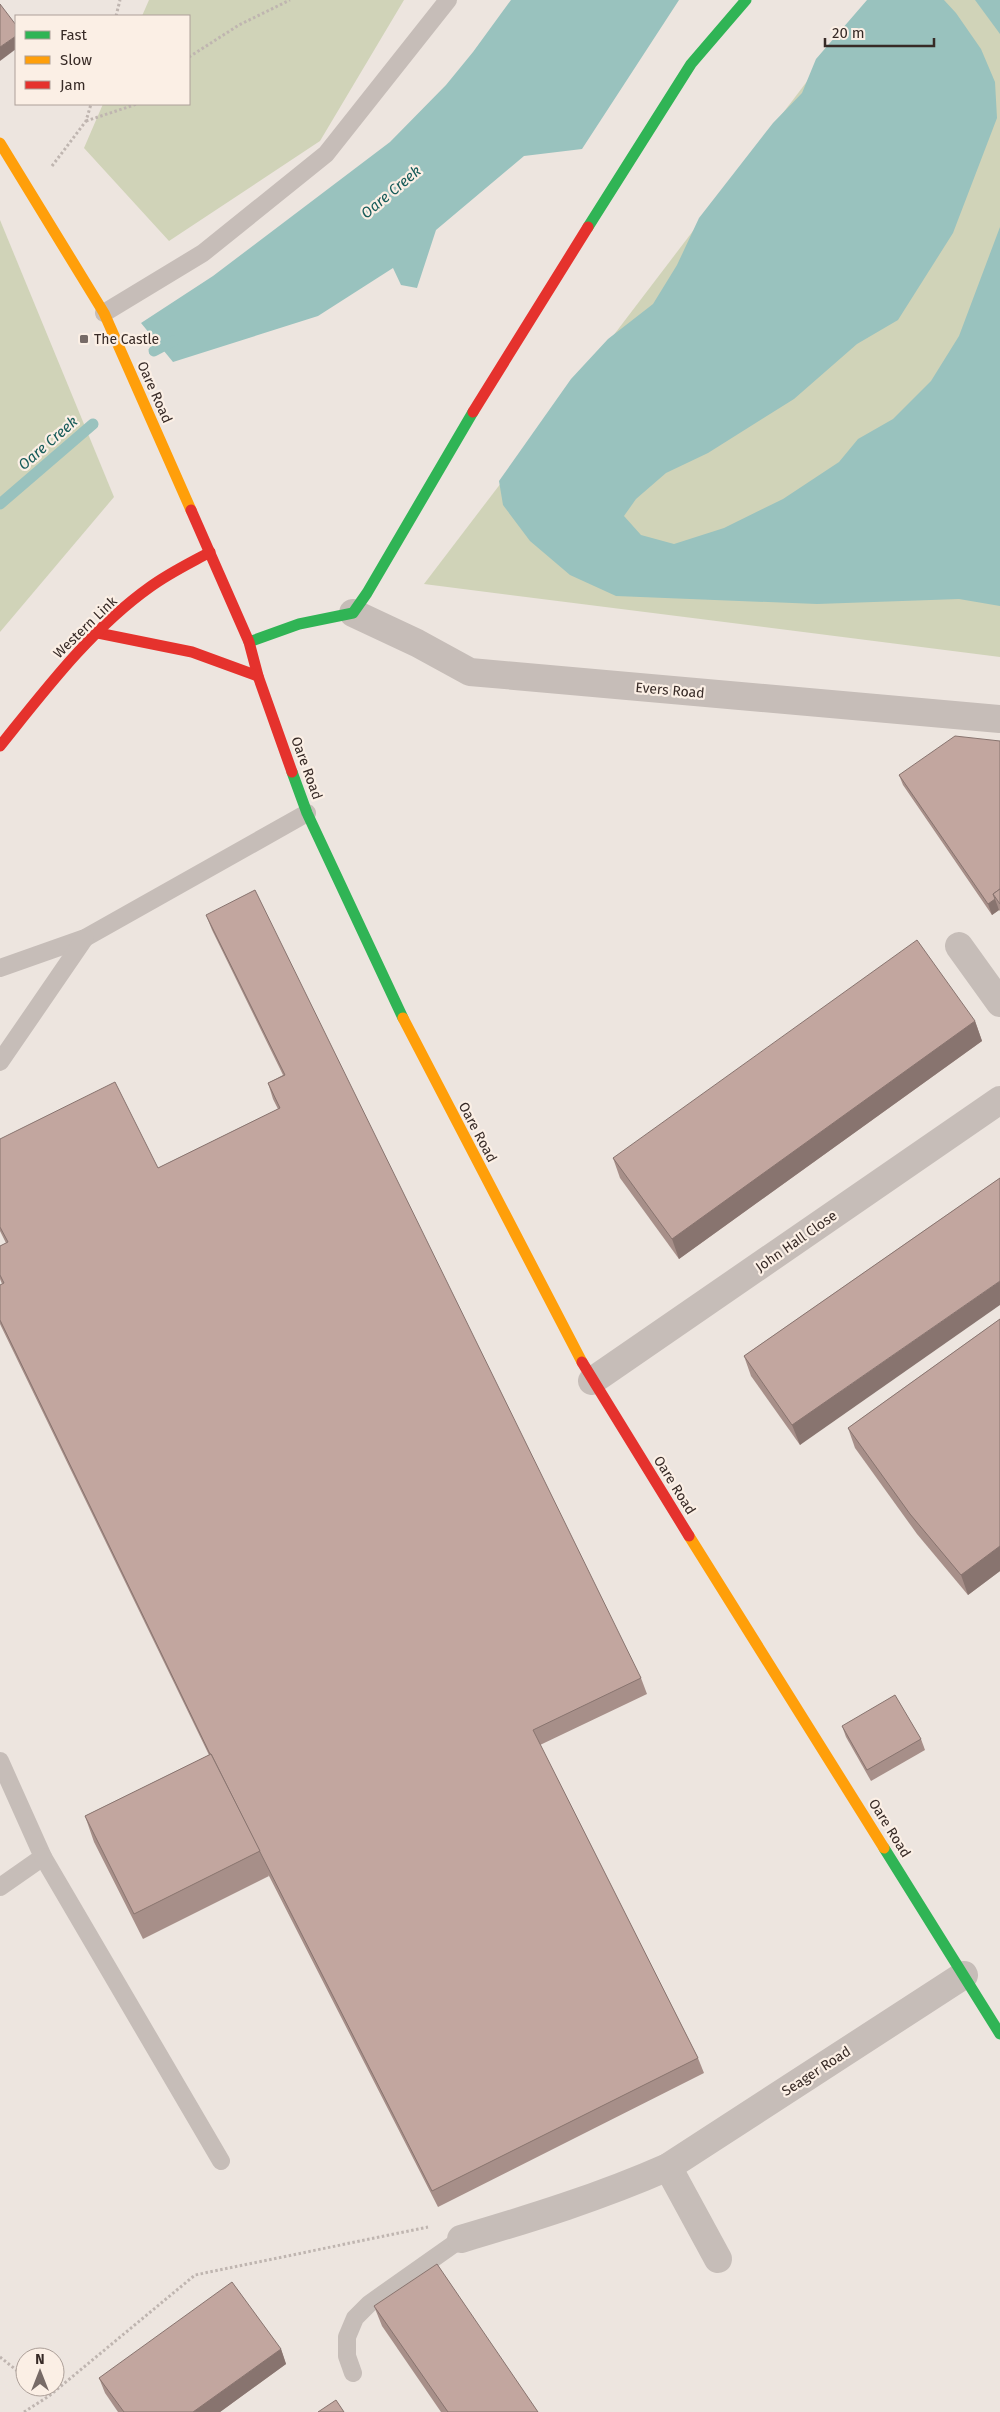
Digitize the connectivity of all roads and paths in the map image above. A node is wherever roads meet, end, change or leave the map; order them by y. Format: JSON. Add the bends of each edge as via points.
{"nodes":[{"id":1,"x":120,"y":0,"type":"edge"},
{"id":2,"x":290,"y":0,"type":"edge"},
{"id":3,"x":448,"y":0,"type":"edge"},
{"id":4,"x":746,"y":0,"type":"edge"},
{"id":5,"x":116,"y":15,"type":"edge"},
{"id":6,"x":190,"y":56,"type":"edge"},
{"id":7,"x":91,"y":105,"type":"edge"},
{"id":8,"x":134,"y":105,"type":"edge"},
{"id":9,"x":86,"y":121,"type":"junction"},
{"id":10,"x":0,"y":143,"type":"edge"},
{"id":11,"x":30,"y":194,"type":"junction"},
{"id":12,"x":104,"y":313,"type":"junction"},
{"id":13,"x":210,"y":552,"type":"junction"},
{"id":14,"x":353,"y":613,"type":"junction"},
{"id":15,"x":98,"y":633,"type":"junction"},
{"id":16,"x":249,"y":642,"type":"junction"},
{"id":17,"x":258,"y":676,"type":"junction"},
{"id":18,"x":1000,"y":719,"type":"edge"},
{"id":19,"x":0,"y":746,"type":"edge"},
{"id":20,"x":307,"y":813,"type":"junction"},
{"id":21,"x":85,"y":938,"type":"junction"},
{"id":22,"x":959,"y":946,"type":"dead end"},
{"id":23,"x":0,"y":968,"type":"edge"},
{"id":24,"x":1000,"y":1003,"type":"edge"},
{"id":25,"x":0,"y":1062,"type":"edge"},
{"id":26,"x":1000,"y":1100,"type":"edge"},
{"id":27,"x":592,"y":1381,"type":"junction"},
{"id":28,"x":0,"y":1761,"type":"edge"},
{"id":29,"x":43,"y":1857,"type":"junction"},
{"id":30,"x":0,"y":1887,"type":"edge"},
{"id":31,"x":964,"y":1975,"type":"junction"},
{"id":32,"x":1000,"y":2034,"type":"edge"},
{"id":33,"x":221,"y":2160,"type":"dead end"},
{"id":34,"x":668,"y":2167,"type":"junction"},
{"id":35,"x":461,"y":2239,"type":"junction"},
{"id":36,"x":718,"y":2259,"type":"dead end"},
{"id":37,"x":0,"y":2357,"type":"edge"},
{"id":38,"x":15,"y":2369,"type":"edge"},
{"id":39,"x":353,"y":2373,"type":"dead end"},
{"id":40,"x":65,"y":2382,"type":"edge"},
{"id":41,"x":46,"y":2397,"type":"edge"},
{"id":42,"x":24,"y":2412,"type":"edge"}],
"edges":[{"from":1,"to":5,"type":"path"},
{"from":2,"to":6,"type":"path","via":[[239,25]]},
{"from":3,"to":12,"type":"lane","via":[[326,154],[203,253]]},
{"from":4,"to":14,"type":"street","via":[[696,58],[667,99]]},
{"from":7,"to":9,"type":"path"},
{"from":8,"to":9,"type":"path"},
{"from":9,"to":11,"type":"path"},
{"from":10,"to":11,"type":"street","name":"Oare Road"},
{"from":11,"to":12,"type":"street","name":"Oare Road"},
{"from":12,"to":13,"type":"street","name":"Oare Road"},
{"from":13,"to":15,"type":"street","name":"Western Link","via":[[143,592]]},
{"from":13,"to":16,"type":"street","name":"Oare Road"},
{"from":14,"to":16,"type":"street","via":[[299,624]]},
{"from":14,"to":18,"type":"street","name":"Evers Road","via":[[470,672]]},
{"from":15,"to":17,"type":"street","via":[[192,652]]},
{"from":15,"to":19,"type":"street","name":"Western Link","via":[[64,667]]},
{"from":16,"to":17,"type":"street","name":"Oare Road"},
{"from":17,"to":20,"type":"street","name":"Oare Road"},
{"from":20,"to":21,"type":"lane"},
{"from":20,"to":27,"type":"street","name":"Oare Road","via":[[416,1045]]},
{"from":21,"to":23,"type":"lane"},
{"from":21,"to":25,"type":"lane"},
{"from":22,"to":24,"type":"street"},
{"from":26,"to":27,"type":"street","name":"John Hall Close"},
{"from":27,"to":31,"type":"street","name":"Oare Road"},
{"from":28,"to":29,"type":"lane"},
{"from":29,"to":30,"type":"lane"},
{"from":29,"to":33,"type":"lane"},
{"from":31,"to":32,"type":"street","name":"Oare Road"},
{"from":31,"to":34,"type":"street","name":"Seager Road"},
{"from":34,"to":35,"type":"street","name":"Seager Road","via":[[552,2213]]},
{"from":34,"to":36,"type":"street"},
{"from":35,"to":39,"type":"lane","via":[[369,2304],[355,2318],[347,2337],[347,2356]]},
{"from":35,"to":40,"type":"path","via":[[428,2227],[195,2275]]},
{"from":37,"to":38,"type":"path"},
{"from":41,"to":42,"type":"path"}]}
